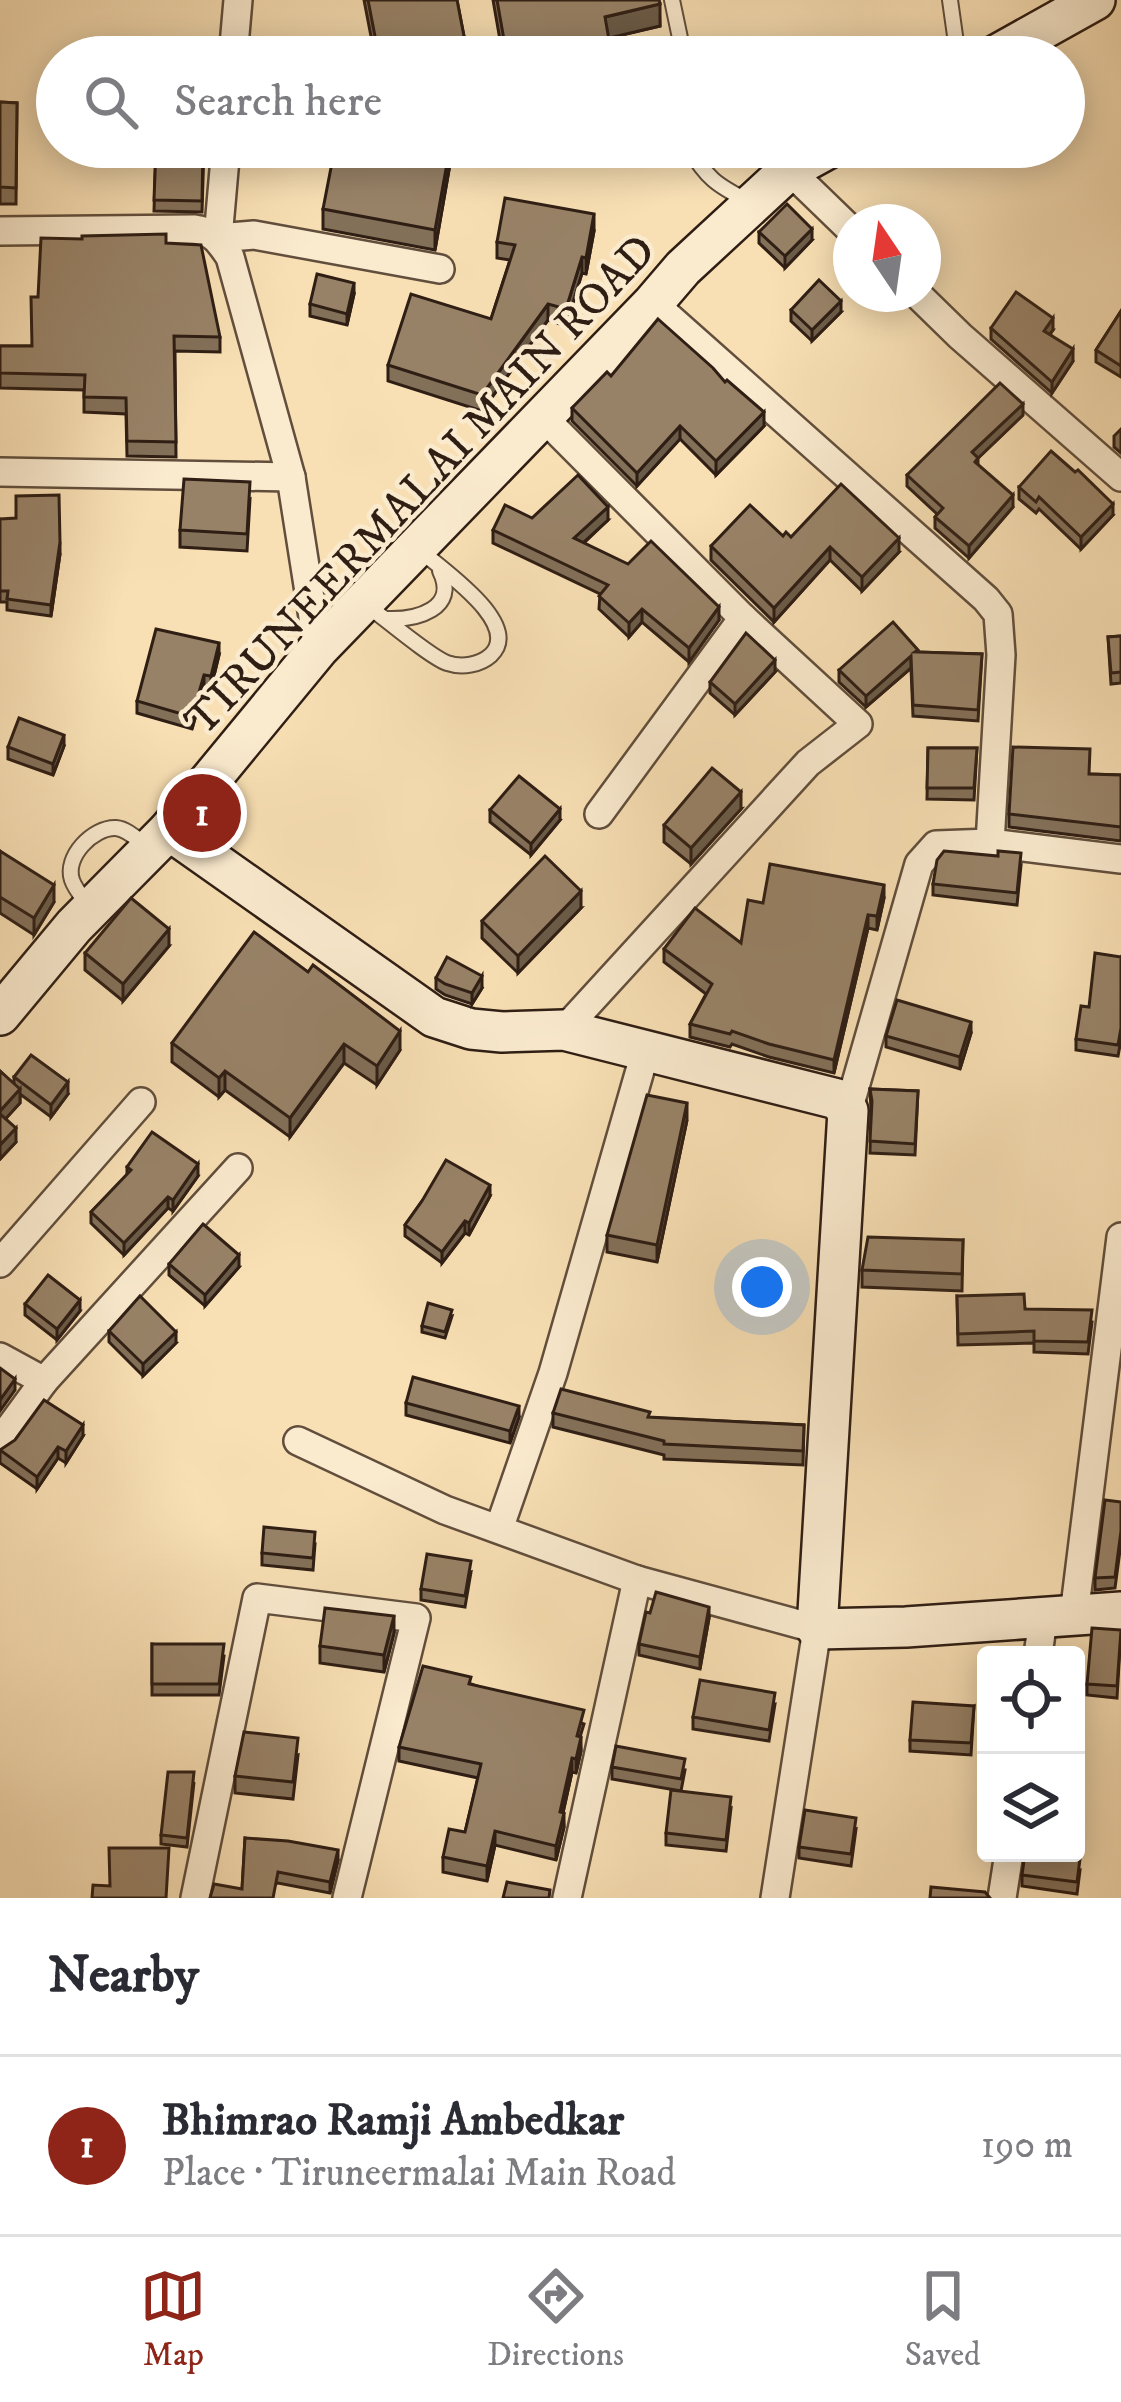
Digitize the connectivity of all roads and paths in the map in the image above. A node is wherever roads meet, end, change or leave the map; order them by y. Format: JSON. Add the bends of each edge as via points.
{"nodes":[{"id":1,"x":238,"y":0,"type":"edge"},
{"id":2,"x":672,"y":0,"type":"edge"},
{"id":3,"x":950,"y":0,"type":"edge"},
{"id":4,"x":1096,"y":0,"type":"edge"},
{"id":5,"x":235,"y":36,"type":"edge"},
{"id":6,"x":680,"y":36,"type":"edge"},
{"id":7,"x":955,"y":36,"type":"edge"},
{"id":8,"x":1031,"y":36,"type":"edge"},
{"id":9,"x":224,"y":168,"type":"edge"},
{"id":10,"x":701,"y":168,"type":"edge"},
{"id":11,"x":793,"y":168,"type":"edge"},
{"id":12,"x":789,"y":170,"type":"junction"},
{"id":13,"x":753,"y":203,"type":"junction"},
{"id":14,"x":833,"y":213,"type":"edge"},
{"id":15,"x":0,"y":230,"type":"edge"},
{"id":16,"x":218,"y":238,"type":"junction"},
{"id":17,"x":440,"y":269,"type":"dead end"},
{"id":18,"x":653,"y":303,"type":"junction"},
{"id":19,"x":935,"y":312,"type":"edge"},
{"id":20,"x":543,"y":417,"type":"junction"},
{"id":21,"x":0,"y":472,"type":"edge"},
{"id":22,"x":291,"y":477,"type":"junction"},
{"id":23,"x":1121,"y":477,"type":"edge"},
{"id":24,"x":427,"y":557,"type":"junction"},
{"id":25,"x":374,"y":611,"type":"junction"},
{"id":26,"x":743,"y":618,"type":"junction"},
{"id":27,"x":318,"y":649,"type":"junction"},
{"id":28,"x":599,"y":814,"type":"dead end"},
{"id":29,"x":160,"y":840,"type":"junction"},
{"id":30,"x":990,"y":844,"type":"junction"},
{"id":31,"x":1121,"y":859,"type":"edge"},
{"id":32,"x":0,"y":1015,"type":"edge"},
{"id":33,"x":564,"y":1030,"type":"junction"},
{"id":34,"x":645,"y":1053,"type":"junction"},
{"id":35,"x":141,"y":1102,"type":"dead end"},
{"id":36,"x":848,"y":1111,"type":"junction"},
{"id":37,"x":238,"y":1168,"type":"dead end"},
{"id":38,"x":1121,"y":1237,"type":"edge"},
{"id":39,"x":0,"y":1263,"type":"edge"},
{"id":40,"x":0,"y":1357,"type":"edge"},
{"id":41,"x":44,"y":1381,"type":"junction"},
{"id":42,"x":0,"y":1441,"type":"edge"},
{"id":43,"x":298,"y":1441,"type":"dead end"},
{"id":44,"x":499,"y":1529,"type":"junction"},
{"id":45,"x":637,"y":1580,"type":"junction"},
{"id":46,"x":1121,"y":1612,"type":"edge"},
{"id":47,"x":817,"y":1629,"type":"junction"},
{"id":48,"x":1052,"y":1630,"type":"edge"},
{"id":49,"x":1008,"y":1862,"type":"edge"},
{"id":50,"x":195,"y":1898,"type":"edge"},
{"id":51,"x":347,"y":1898,"type":"edge"},
{"id":52,"x":567,"y":1898,"type":"edge"},
{"id":53,"x":775,"y":1898,"type":"edge"},
{"id":54,"x":1002,"y":1898,"type":"edge"}],
"edges":[{"from":1,"to":5,"type":"street"},
{"from":2,"to":6,"type":"lane"},
{"from":3,"to":7,"type":"lane"},
{"from":4,"to":8,"type":"street"},
{"from":9,"to":16,"type":"street"},
{"from":10,"to":13,"type":"lane","via":[[715,185]]},
{"from":11,"to":12,"type":"street","name":"TIRUNEERMALAI MAIN ROAD"},
{"from":12,"to":13,"type":"street","name":"TIRUNEERMALAI MAIN ROAD"},
{"from":12,"to":14,"type":"street"},
{"from":13,"to":18,"type":"street","name":"TIRUNEERMALAI MAIN ROAD"},
{"from":15,"to":16,"type":"street","via":[[194,229]]},
{"from":16,"to":17,"type":"street","via":[[254,235]]},
{"from":16,"to":22,"type":"street"},
{"from":18,"to":20,"type":"street","name":"TIRUNEERMALAI MAIN ROAD"},
{"from":18,"to":30,"type":"street","via":[[998,614]]},
{"from":19,"to":23,"type":"street"},
{"from":20,"to":24,"type":"street","name":"TIRUNEERMALAI MAIN ROAD"},
{"from":20,"to":26,"type":"street"},
{"from":21,"to":22,"type":"street"},
{"from":22,"to":27,"type":"street"},
{"from":24,"to":25,"type":"street","name":"TIRUNEERMALAI MAIN ROAD"},
{"from":24,"to":25,"type":"lane","via":[[445,580],[433,609],[419,618]]},
{"from":24,"to":25,"type":"lane","via":[[491,614],[497,649],[483,661],[446,663]]},
{"from":25,"to":27,"type":"street","name":"TIRUNEERMALAI MAIN ROAD"},
{"from":26,"to":28,"type":"street"},
{"from":26,"to":33,"type":"street","via":[[858,724],[808,763]]},
{"from":27,"to":29,"type":"street","name":"TIRUNEERMALAI MAIN ROAD"},
{"from":29,"to":32,"type":"street","name":"TIRUNEERMALAI MAIN ROAD"},
{"from":29,"to":33,"type":"street","via":[[434,1017],[471,1029]]},
{"from":30,"to":31,"type":"street"},
{"from":30,"to":36,"type":"street","via":[[936,845],[920,864]]},
{"from":33,"to":34,"type":"street"},
{"from":34,"to":36,"type":"street","via":[[837,1100]]},
{"from":34,"to":44,"type":"street","via":[[554,1373]]},
{"from":35,"to":39,"type":"street"},
{"from":36,"to":47,"type":"street"},
{"from":37,"to":41,"type":"street"},
{"from":38,"to":48,"type":"street"},
{"from":40,"to":41,"type":"street"},
{"from":41,"to":42,"type":"street"},
{"from":43,"to":44,"type":"street"},
{"from":44,"to":45,"type":"street"},
{"from":45,"to":47,"type":"street"},
{"from":45,"to":52,"type":"street"},
{"from":46,"to":48,"type":"street"},
{"from":47,"to":48,"type":"street"},
{"from":47,"to":53,"type":"street"},
{"from":49,"to":54,"type":"street"},
{"from":50,"to":51,"type":"street","via":[[257,1598],[416,1618]]}]}
